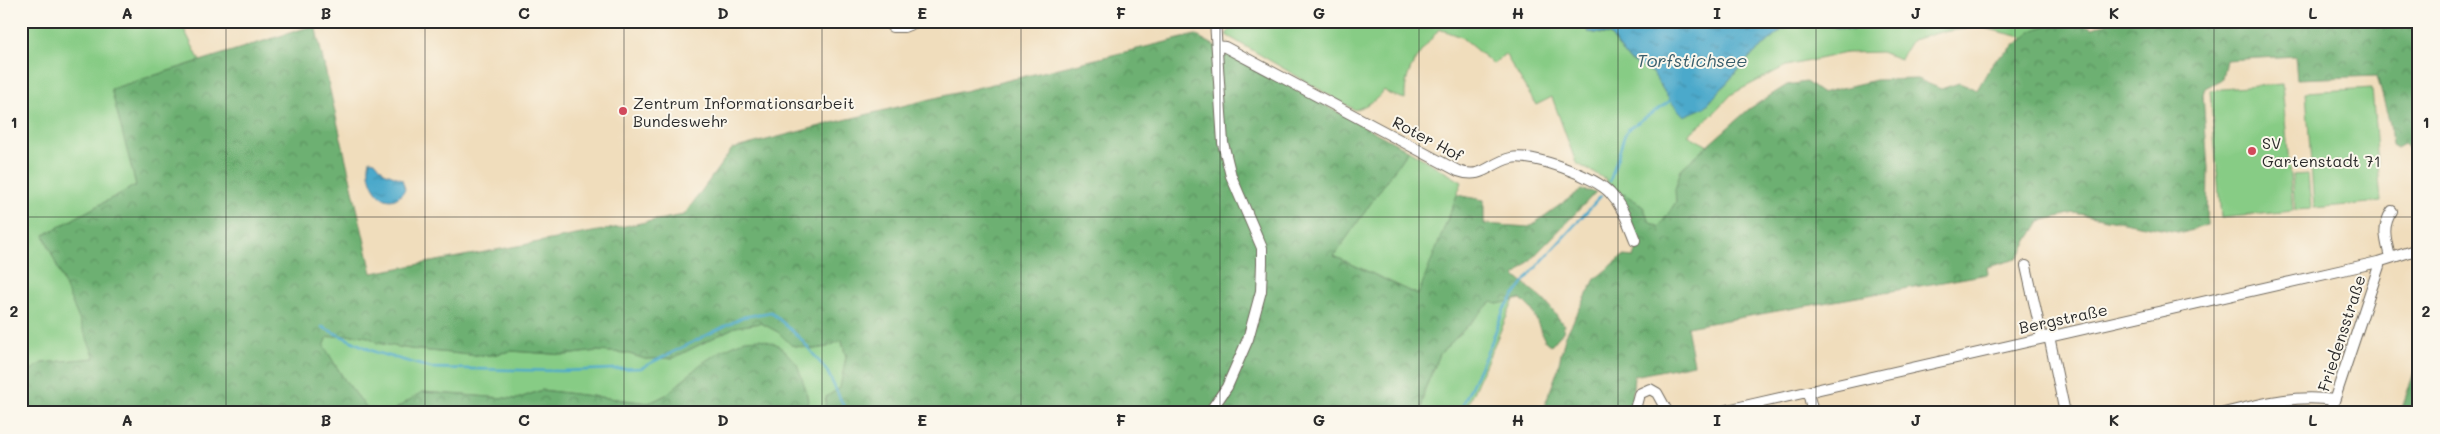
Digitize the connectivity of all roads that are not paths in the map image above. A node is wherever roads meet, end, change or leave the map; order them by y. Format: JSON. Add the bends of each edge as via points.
{"nodes":[{"id":1,"x":888,"y":21,"type":"edge"},
{"id":2,"x":919,"y":21,"type":"edge"},
{"id":3,"x":1215,"y":21,"type":"edge"},
{"id":4,"x":1217,"y":46,"type":"junction"},
{"id":5,"x":2392,"y":211,"type":"dead end"},
{"id":6,"x":1634,"y":240,"type":"dead end"},
{"id":7,"x":2419,"y":249,"type":"edge"},
{"id":8,"x":2390,"y":258,"type":"junction"},
{"id":9,"x":2378,"y":262,"type":"junction"},
{"id":10,"x":2026,"y":266,"type":"dead end"},
{"id":11,"x":2046,"y":337,"type":"junction"},
{"id":12,"x":1808,"y":392,"type":"junction"},
{"id":13,"x":2334,"y":400,"type":"junction"},
{"id":14,"x":1209,"y":413,"type":"edge"},
{"id":15,"x":1634,"y":413,"type":"edge"},
{"id":16,"x":1668,"y":413,"type":"edge"},
{"id":17,"x":1714,"y":413,"type":"edge"},
{"id":18,"x":1813,"y":413,"type":"edge"},
{"id":19,"x":2065,"y":413,"type":"edge"},
{"id":20,"x":2224,"y":413,"type":"edge"},
{"id":21,"x":2330,"y":413,"type":"edge"}],
"edges":[{"from":1,"to":2,"type":"street","via":[[892,27],[898,28]]},
{"from":3,"to":4,"type":"street"},
{"from":4,"to":6,"type":"street","name":"Roter Hof","via":[[1226,46],[1469,175],[1511,158],[1568,168],[1608,191],[1626,216]]},
{"from":4,"to":14,"type":"street","via":[[1223,144],[1231,176],[1262,248],[1262,263],[1261,291],[1248,339],[1227,387]]},
{"from":5,"to":8,"type":"street","via":[[2384,231]]},
{"from":7,"to":8,"type":"street","name":"Bergstraße"},
{"from":8,"to":9,"type":"street","name":"Bergstraße"},
{"from":9,"to":11,"type":"street","name":"Bergstraße"},
{"from":9,"to":13,"type":"street","name":"Friedensstraße"},
{"from":10,"to":11,"type":"street"},
{"from":11,"to":12,"type":"street","name":"Bergstraße"},
{"from":11,"to":19,"type":"street"},
{"from":12,"to":17,"type":"street","name":"Bergstraße"},
{"from":12,"to":18,"type":"street"},
{"from":13,"to":20,"type":"street","via":[[2276,400]]},
{"from":13,"to":21,"type":"street","name":"Friedensstraße"},
{"from":15,"to":16,"type":"street","via":[[1639,394],[1650,389],[1657,393]]}]}
